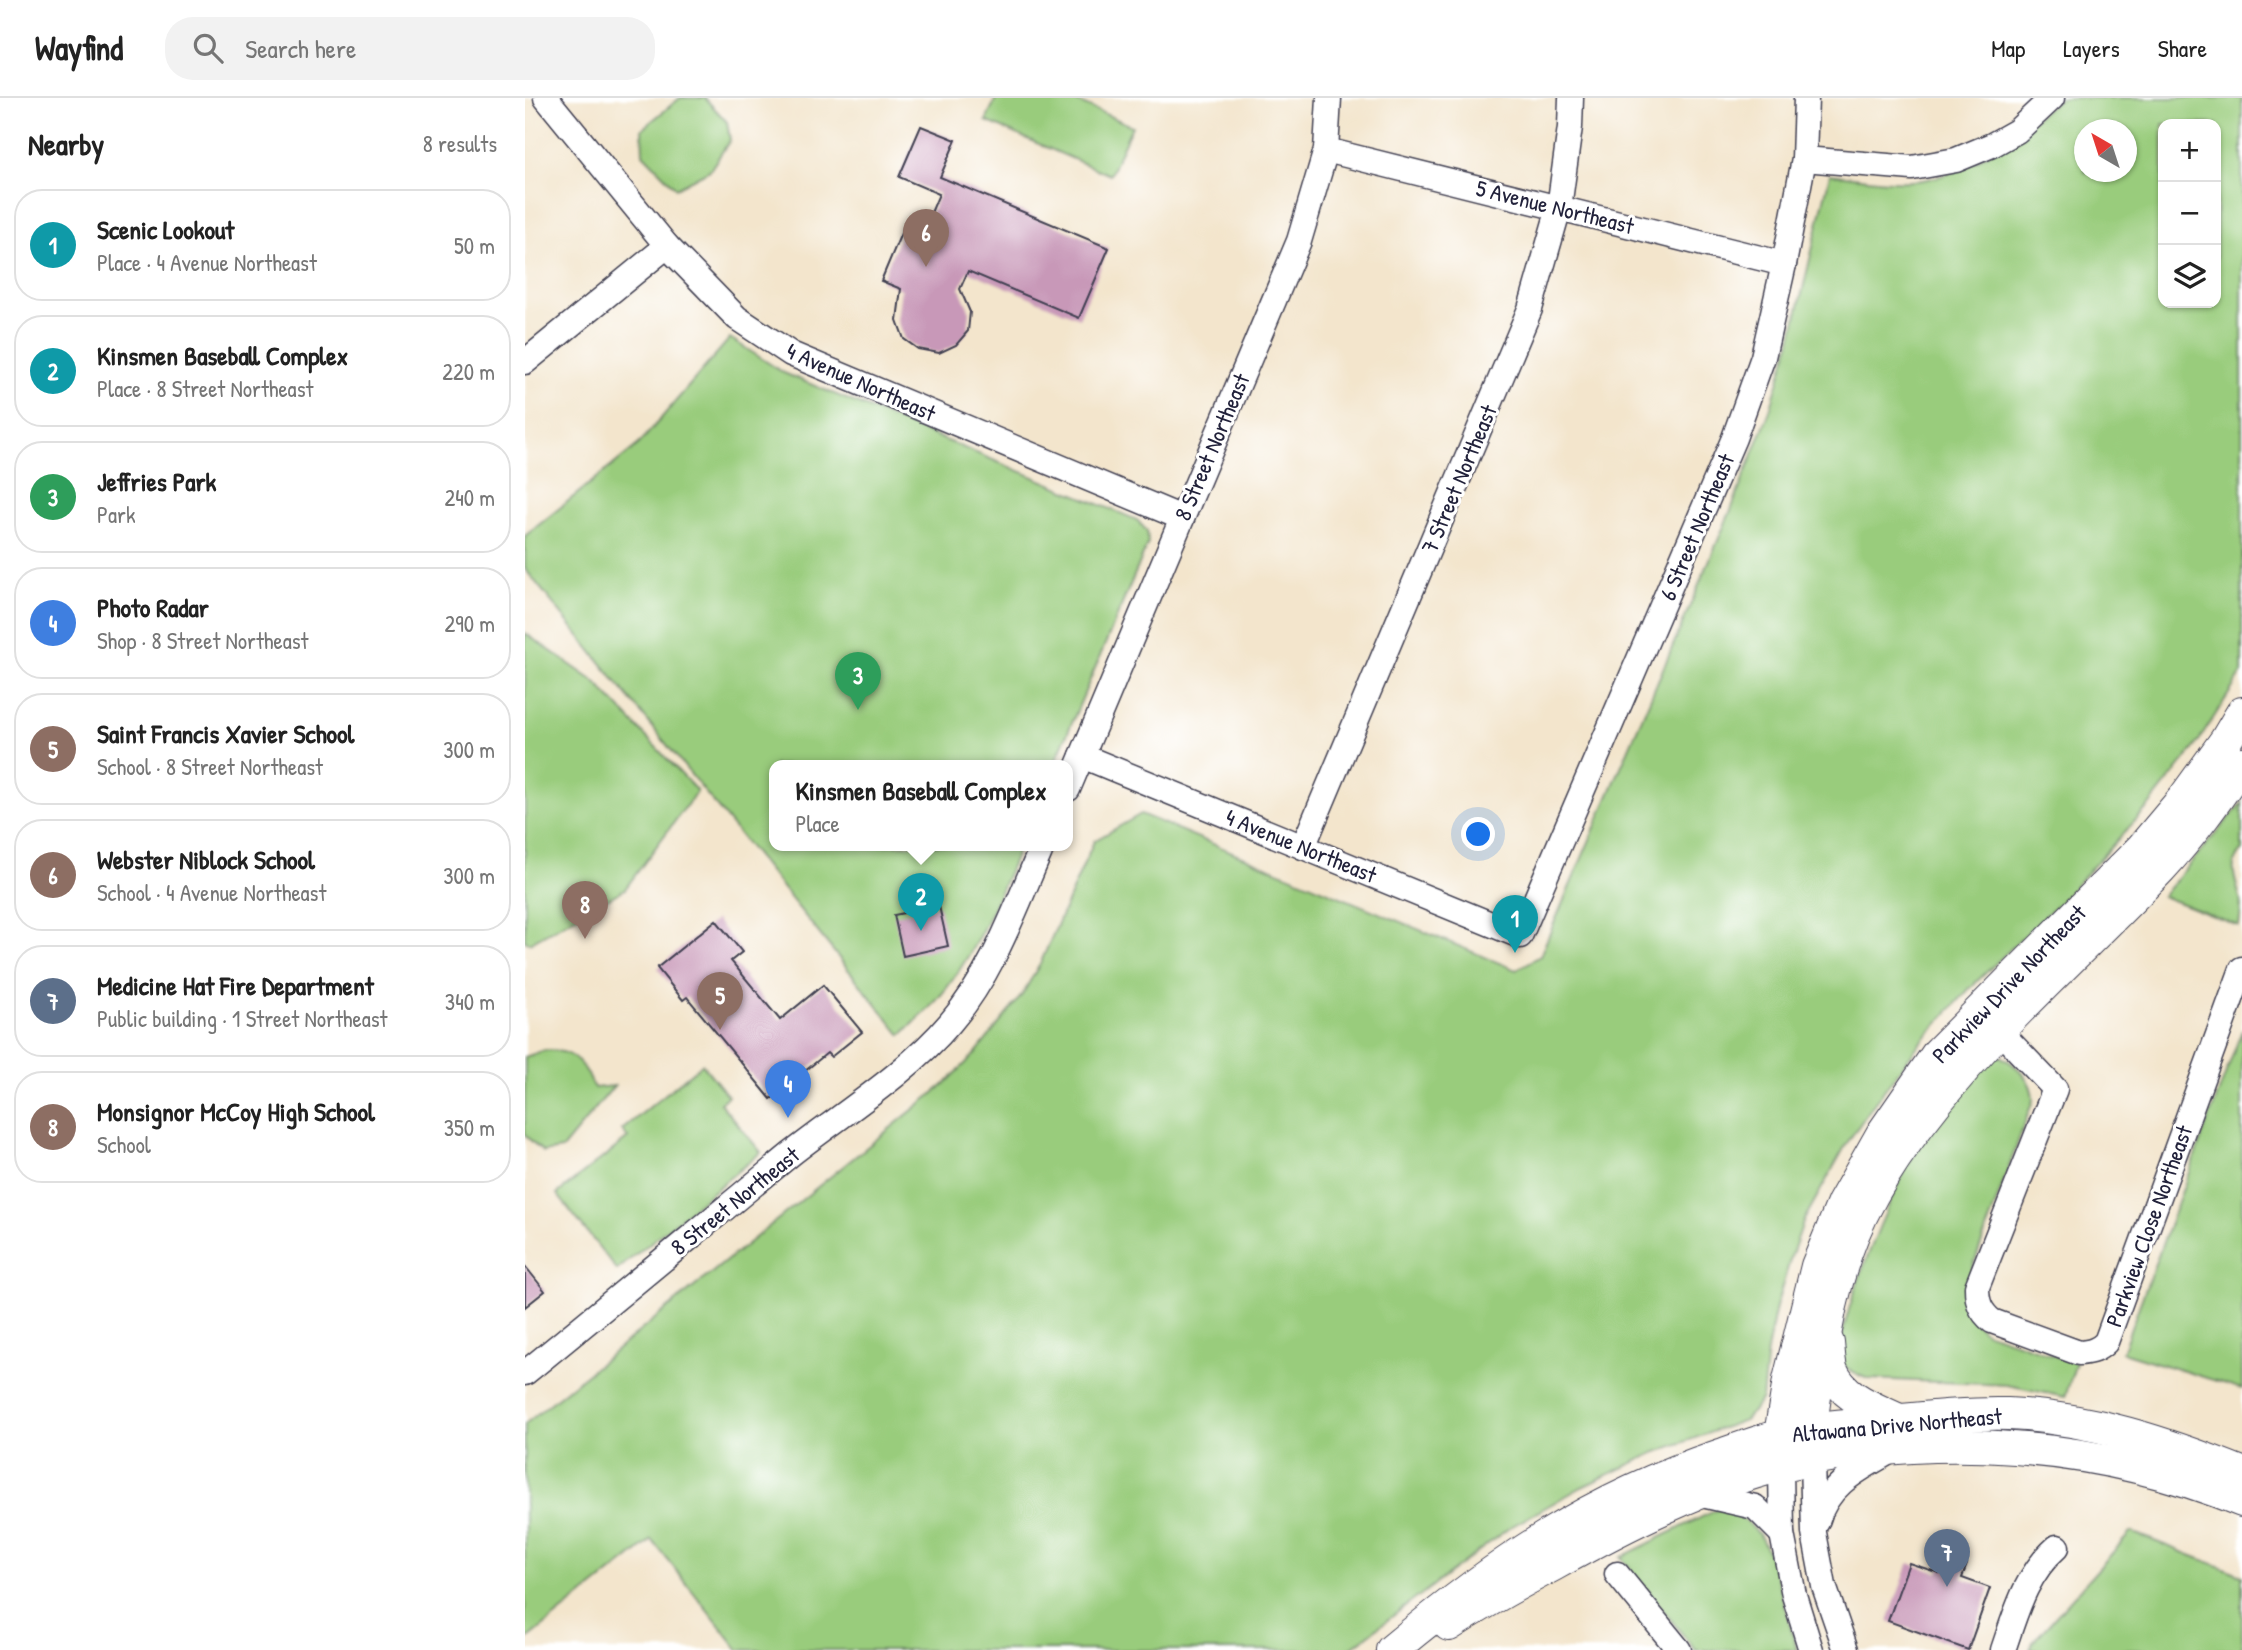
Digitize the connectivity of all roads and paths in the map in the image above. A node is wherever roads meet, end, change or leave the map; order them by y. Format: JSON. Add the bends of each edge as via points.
{"nodes":[{"id":1,"x":546,"y":98,"type":"edge"},
{"id":2,"x":1329,"y":98,"type":"edge"},
{"id":3,"x":1571,"y":98,"type":"edge"},
{"id":4,"x":1806,"y":98,"type":"edge"},
{"id":5,"x":2052,"y":98,"type":"edge"},
{"id":6,"x":1326,"y":150,"type":"junction"},
{"id":7,"x":1804,"y":159,"type":"junction"},
{"id":8,"x":1559,"y":208,"type":"junction"},
{"id":9,"x":667,"y":246,"type":"junction"},
{"id":10,"x":1784,"y":264,"type":"junction"},
{"id":11,"x":525,"y":362,"type":"edge"},
{"id":12,"x":1182,"y":518,"type":"junction"},
{"id":13,"x":2242,"y":713,"type":"edge"},
{"id":14,"x":1082,"y":756,"type":"junction"},
{"id":15,"x":2242,"y":763,"type":"edge"},
{"id":16,"x":1073,"y":777,"type":"edge"},
{"id":17,"x":1303,"y":847,"type":"junction"},
{"id":18,"x":1040,"y":851,"type":"edge"},
{"id":19,"x":1520,"y":936,"type":"joint"},
{"id":20,"x":2242,"y":969,"type":"edge"},
{"id":21,"x":1989,"y":1019,"type":"junction"},
{"id":22,"x":1826,"y":1325,"type":"junction"},
{"id":23,"x":525,"y":1373,"type":"edge"},
{"id":24,"x":1898,"y":1434,"type":"junction"},
{"id":25,"x":1796,"y":1448,"type":"junction"},
{"id":26,"x":2236,"y":1485,"type":"edge"},
{"id":27,"x":1697,"y":1494,"type":"junction"},
{"id":28,"x":1814,"y":1533,"type":"junction"},
{"id":29,"x":1782,"y":1534,"type":"junction"},
{"id":30,"x":2057,"y":1547,"type":"dead end"},
{"id":31,"x":1617,"y":1574,"type":"dead end"},
{"id":32,"x":1392,"y":1650,"type":"edge"},
{"id":33,"x":1411,"y":1650,"type":"edge"},
{"id":34,"x":1679,"y":1650,"type":"edge"},
{"id":35,"x":1811,"y":1650,"type":"edge"},
{"id":36,"x":1846,"y":1650,"type":"edge"},
{"id":37,"x":2003,"y":1650,"type":"edge"}],
"edges":[{"from":1,"to":9,"type":"street","name":"4 Avenue Northeast"},
{"from":2,"to":6,"type":"street","name":"8 Street Northeast"},
{"from":3,"to":8,"type":"street","name":"7 Street Northeast"},
{"from":4,"to":7,"type":"street","name":"6 Street Northeast"},
{"from":5,"to":7,"type":"street","via":[[2017,131],[1956,160],[1912,168]]},
{"from":6,"to":8,"type":"street","name":"5 Avenue Northeast"},
{"from":6,"to":12,"type":"street","name":"8 Street Northeast","via":[[1299,241]]},
{"from":7,"to":10,"type":"street","name":"6 Street Northeast"},
{"from":8,"to":10,"type":"street","name":"5 Avenue Northeast"},
{"from":8,"to":17,"type":"street","name":"7 Street Northeast","via":[[1530,309]]},
{"from":9,"to":11,"type":"street"},
{"from":9,"to":12,"type":"street","name":"4 Avenue Northeast","via":[[737,318],[791,355]]},
{"from":10,"to":19,"type":"street","name":"6 Street Northeast","via":[[1762,357],[1734,439]]},
{"from":12,"to":14,"type":"street","name":"8 Street Northeast"},
{"from":13,"to":21,"type":"main road","name":"Parkview Drive Northeast","via":[[2185,797]]},
{"from":14,"to":16,"type":"street","name":"8 Street Northeast"},
{"from":14,"to":17,"type":"street","name":"4 Avenue Northeast"},
{"from":15,"to":21,"type":"main road","name":"Parkview Drive Northeast","via":[[2162,867]]},
{"from":17,"to":19,"type":"street","name":"4 Avenue Northeast"},
{"from":18,"to":23,"type":"street","name":"8 Street Northeast","via":[[975,991],[919,1055]]},
{"from":20,"to":21,"type":"street","name":"Parkview Close Northeast","via":[[2106,1342],[2090,1352],[2079,1353],[1992,1321],[1977,1302],[1977,1287],[2055,1089]]},
{"from":21,"to":22,"type":"main road","name":"Parkview Drive Northeast","via":[[1967,1064],[1908,1137],[1871,1196],[1846,1251]]},
{"from":21,"to":25,"type":"main road","name":"Parkview Drive Northeast","via":[[1938,1053],[1882,1134],[1843,1203],[1817,1266],[1801,1326]]},
{"from":22,"to":24,"type":"main road","via":[[1831,1369],[1842,1389],[1868,1405]]},
{"from":22,"to":25,"type":"main road","name":"Parkview Drive Northeast"},
{"from":24,"to":25,"type":"main road","name":"Altawana Drive Northeast"},
{"from":24,"to":26,"type":"main road","name":"Altawana Drive Northeast","via":[[1952,1415],[2009,1414],[2084,1423],[2161,1442]]},
{"from":24,"to":28,"type":"street","via":[[1831,1491]]},
{"from":25,"to":27,"type":"main road","name":"Altawana Drive Northeast"},
{"from":25,"to":28,"type":"street","name":"Parkview Drive Northeast"},
{"from":25,"to":29,"type":"street","name":"Parkview Drive Northeast"},
{"from":25,"to":32,"type":"main road","name":"Altawana Drive Northeast","via":[[1674,1471],[1594,1507],[1516,1553]]},
{"from":27,"to":29,"type":"street","via":[[1755,1507]]},
{"from":27,"to":33,"type":"main road","name":"Altawana Drive Northeast","via":[[1606,1536]]},
{"from":28,"to":36,"type":"street","name":"Parkview Drive Northeast","via":[[1824,1586]]},
{"from":29,"to":35,"type":"street","name":"Parkview Drive Northeast"},
{"from":30,"to":37,"type":"street","via":[[2025,1588]]},
{"from":31,"to":34,"type":"street"}]}
